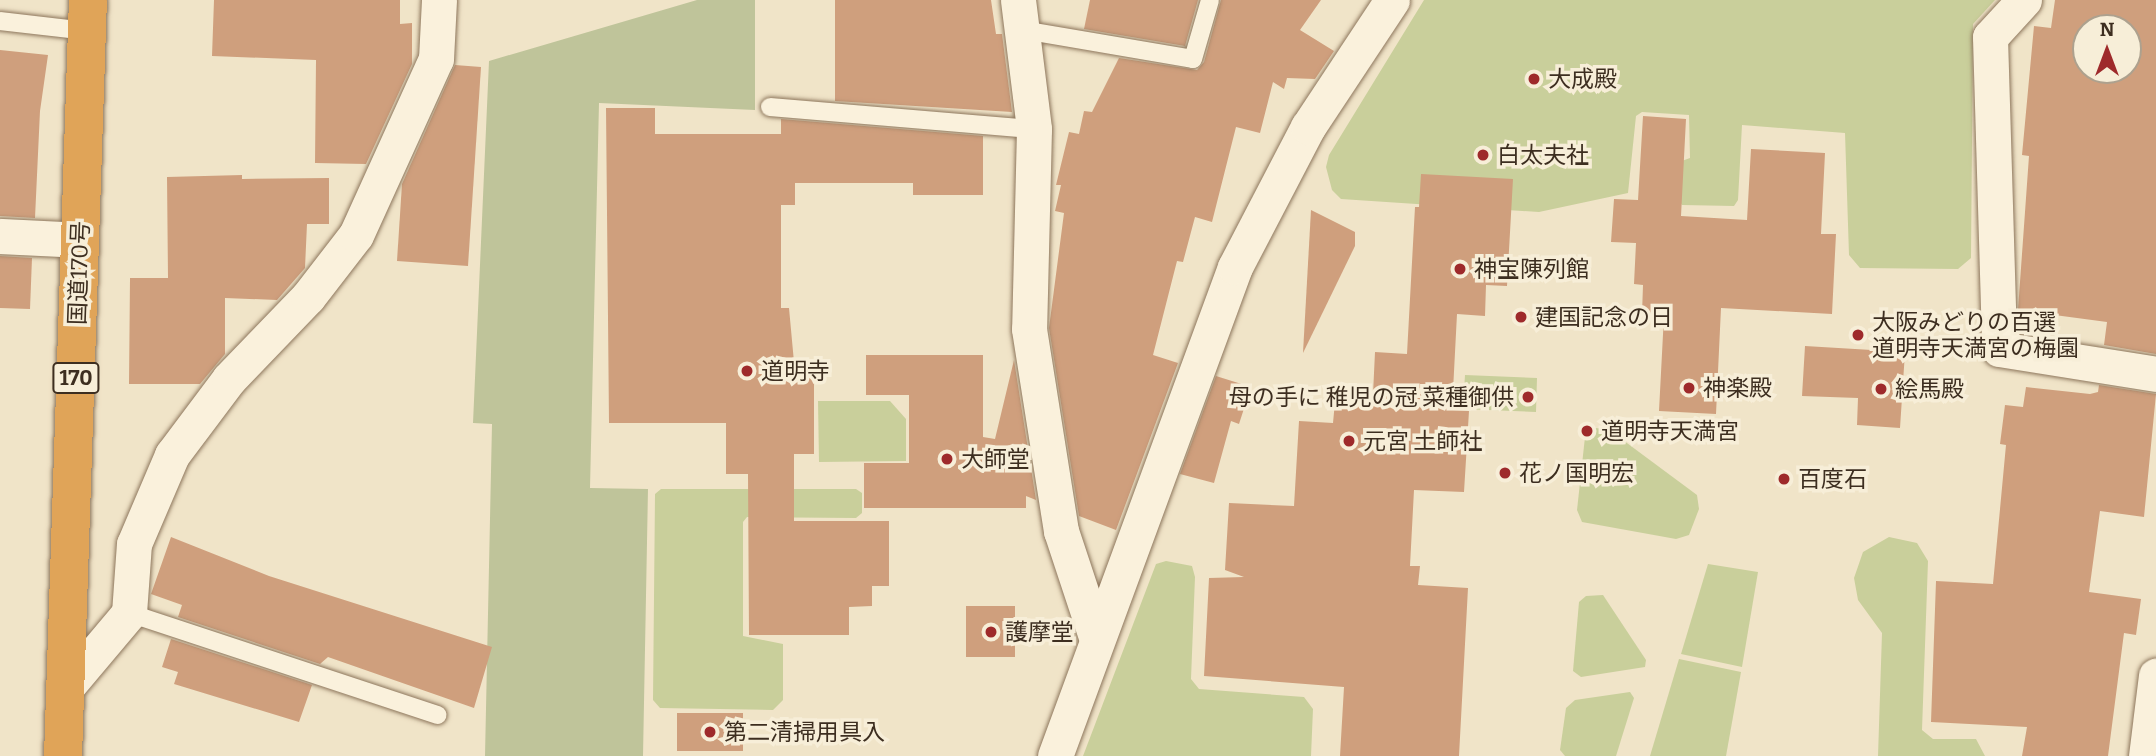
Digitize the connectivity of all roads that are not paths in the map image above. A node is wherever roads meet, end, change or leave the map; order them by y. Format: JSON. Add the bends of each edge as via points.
{"nodes":[{"id":1,"x":439,"y":0,"type":"edge"},
{"id":2,"x":1210,"y":0,"type":"edge"},
{"id":3,"x":1392,"y":0,"type":"edge"},
{"id":4,"x":2024,"y":0,"type":"edge"},
{"id":5,"x":1020,"y":15,"type":"edge"},
{"id":6,"x":88,"y":16,"type":"edge"},
{"id":7,"x":0,"y":21,"type":"edge"},
{"id":8,"x":771,"y":107,"type":"dead end"},
{"id":9,"x":1034,"y":129,"type":"junction"},
{"id":10,"x":0,"y":236,"type":"edge"},
{"id":11,"x":81,"y":240,"type":"junction"},
{"id":12,"x":2156,"y":374,"type":"edge"},
{"id":13,"x":129,"y":612,"type":"junction"},
{"id":14,"x":1096,"y":638,"type":"junction"},
{"id":15,"x":2156,"y":676,"type":"edge"},
{"id":16,"x":65,"y":689,"type":"junction"},
{"id":17,"x":438,"y":715,"type":"dead end"},
{"id":18,"x":63,"y":756,"type":"edge"},
{"id":19,"x":1055,"y":756,"type":"edge"},
{"id":20,"x":2146,"y":756,"type":"edge"}],
"edges":[{"from":1,"to":13,"type":"street","via":[[436,58],[388,173],[336,264],[229,379],[172,455],[134,544]]},
{"from":2,"to":5,"type":"lane","via":[[1193,59]]},
{"from":3,"to":14,"type":"street","via":[[1308,127],[1235,267]]},
{"from":4,"to":12,"type":"street","via":[[1990,37],[1999,349]]},
{"from":5,"to":9,"type":"street"},
{"from":6,"to":7,"type":"lane"},
{"from":6,"to":11,"type":"highway","name":"国道170号","number":"170"},
{"from":8,"to":9,"type":"lane"},
{"from":9,"to":14,"type":"street","via":[[1029,329],[1061,531]]},
{"from":10,"to":11,"type":"street"},
{"from":11,"to":16,"type":"highway","name":"国道170号","number":"170"},
{"from":13,"to":16,"type":"street"},
{"from":13,"to":17,"type":"lane"},
{"from":14,"to":19,"type":"street"},
{"from":15,"to":20,"type":"street"},
{"from":16,"to":18,"type":"highway","name":"国道170号","number":"170"}]}
